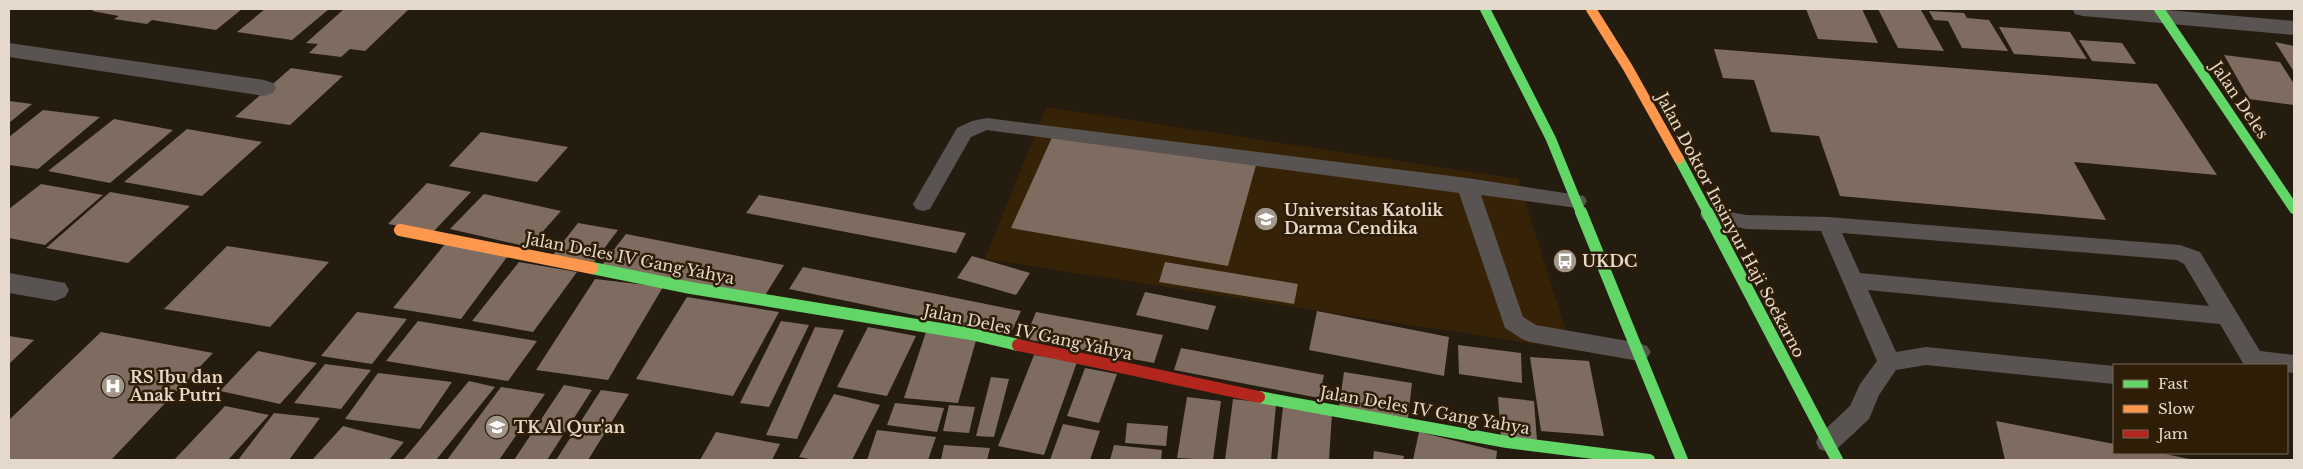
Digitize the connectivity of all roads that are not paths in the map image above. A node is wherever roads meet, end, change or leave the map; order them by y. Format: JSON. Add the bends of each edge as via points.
{"nodes":[{"id":1,"x":1485,"y":9,"type":"edge"},
{"id":2,"x":1591,"y":9,"type":"edge"},
{"id":3,"x":2083,"y":9,"type":"edge"},
{"id":4,"x":2161,"y":12,"type":"edge"},
{"id":5,"x":2294,"y":28,"type":"edge"},
{"id":6,"x":9,"y":50,"type":"edge"},
{"id":7,"x":264,"y":88,"type":"dead end"},
{"id":8,"x":1467,"y":185,"type":"junction"},
{"id":9,"x":1577,"y":201,"type":"junction"},
{"id":10,"x":923,"y":204,"type":"dead end"},
{"id":11,"x":2294,"y":209,"type":"edge"},
{"id":12,"x":1710,"y":215,"type":"junction"},
{"id":13,"x":1828,"y":224,"type":"junction"},
{"id":14,"x":400,"y":230,"type":"dead end"},
{"id":15,"x":1853,"y":280,"type":"junction"},
{"id":16,"x":9,"y":283,"type":"edge"},
{"id":17,"x":55,"y":290,"type":"dead end"},
{"id":18,"x":2227,"y":316,"type":"junction"},
{"id":19,"x":1639,"y":352,"type":"junction"},
{"id":20,"x":1889,"y":362,"type":"junction"},
{"id":21,"x":2254,"y":362,"type":"edge"},
{"id":22,"x":2294,"y":364,"type":"edge"},
{"id":23,"x":2113,"y":375,"type":"edge"},
{"id":24,"x":1832,"y":451,"type":"edge"},
{"id":25,"x":1649,"y":460,"type":"edge"},
{"id":26,"x":1682,"y":460,"type":"edge"}],
"edges":[{"from":1,"to":9,"type":"street","via":[[1551,139]]},
{"from":2,"to":12,"type":"street","name":"Jalan Doktor Insinyur Haji Soekarno"},
{"from":3,"to":4,"type":"street"},
{"from":4,"to":5,"type":"street"},
{"from":4,"to":11,"type":"street","name":"Jalan Deles"},
{"from":6,"to":7,"type":"street"},
{"from":8,"to":9,"type":"lane"},
{"from":8,"to":10,"type":"lane","via":[[987,124],[964,133]]},
{"from":8,"to":19,"type":"lane","via":[[1513,322],[1530,333]]},
{"from":9,"to":19,"type":"street"},
{"from":12,"to":13,"type":"lane","via":[[1746,222]]},
{"from":12,"to":24,"type":"street","name":"Jalan Doktor Insinyur Haji Soekarno"},
{"from":13,"to":15,"type":"lane"},
{"from":13,"to":18,"type":"lane","via":[[2180,253],[2192,258]]},
{"from":14,"to":25,"type":"street","name":"Jalan Deles IV Gang Yahya","via":[[691,288],[971,334],[1214,389],[1507,442]]},
{"from":15,"to":18,"type":"lane"},
{"from":15,"to":20,"type":"lane"},
{"from":16,"to":17,"type":"street"},
{"from":18,"to":21,"type":"lane"},
{"from":19,"to":26,"type":"street"},
{"from":20,"to":23,"type":"lane","via":[[1926,356]]},
{"from":20,"to":24,"type":"lane","via":[[1868,391],[1860,412]]},
{"from":21,"to":22,"type":"lane"}]}
